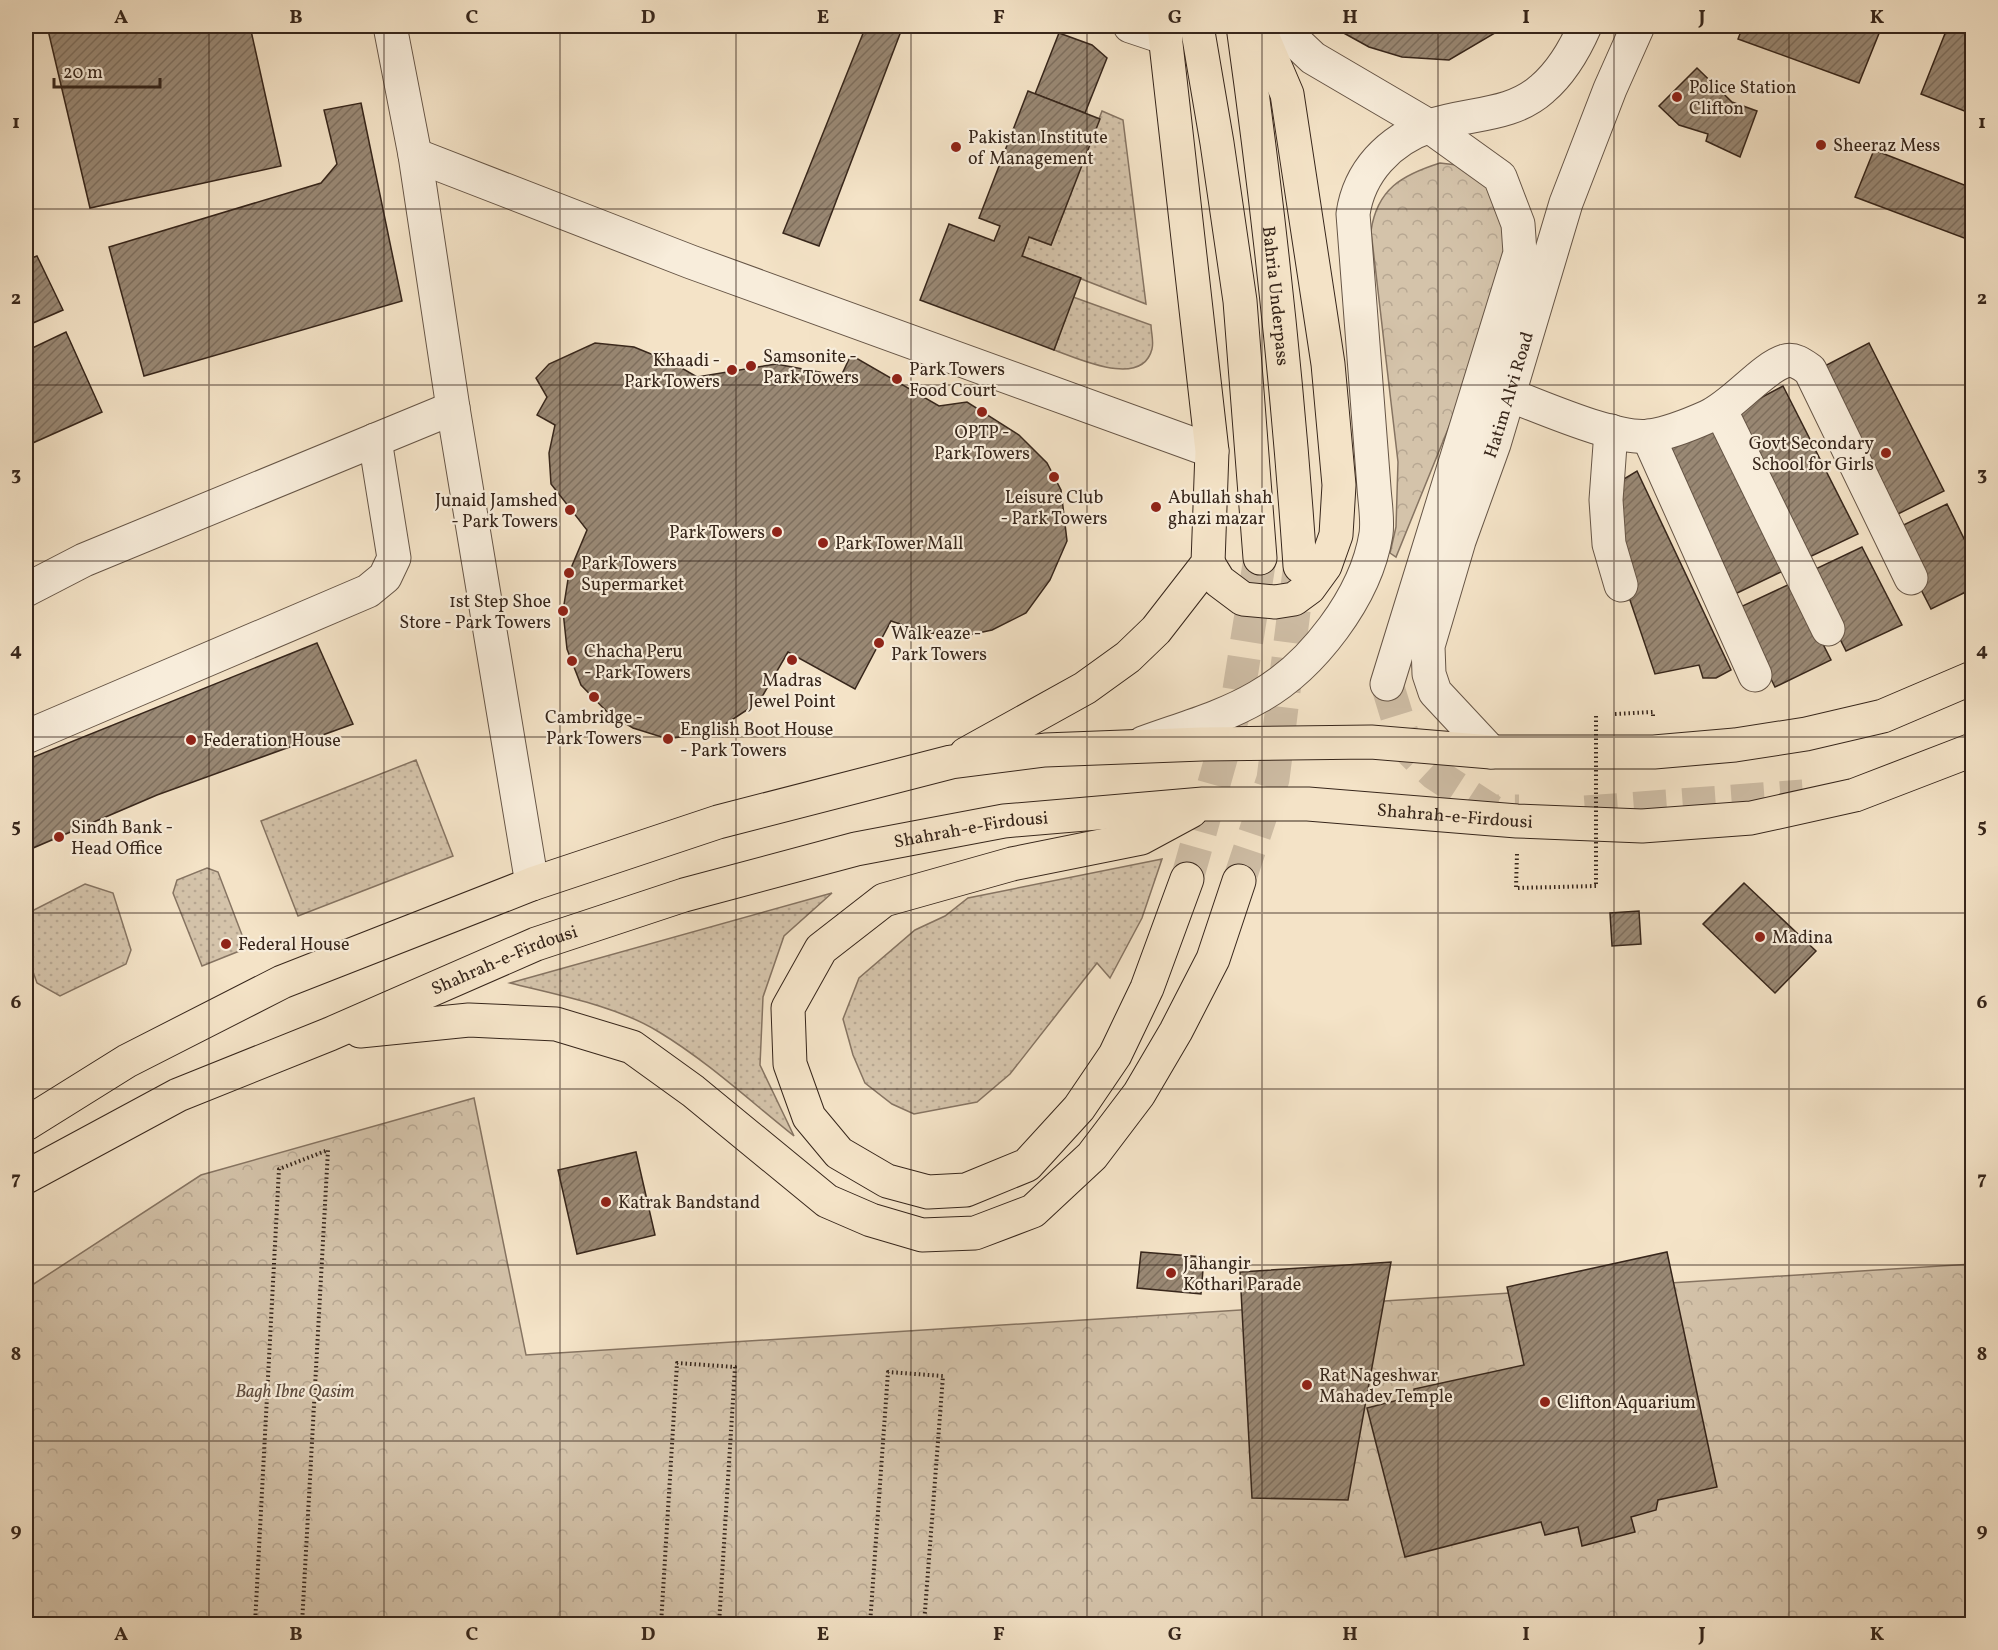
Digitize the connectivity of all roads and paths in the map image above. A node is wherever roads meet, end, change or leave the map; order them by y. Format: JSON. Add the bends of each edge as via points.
{"nodes":[{"id":1,"x":390,"y":26,"type":"edge"},
{"id":2,"x":1130,"y":26,"type":"edge"},
{"id":3,"x":1197,"y":26,"type":"edge"},
{"id":4,"x":1243,"y":26,"type":"edge"},
{"id":5,"x":1258,"y":26,"type":"edge"},
{"id":6,"x":1279,"y":26,"type":"edge"},
{"id":7,"x":1585,"y":26,"type":"edge"},
{"id":8,"x":1638,"y":26,"type":"edge"},
{"id":9,"x":1165,"y":32,"type":"edge"},
{"id":10,"x":1429,"y":126,"type":"junction"},
{"id":11,"x":415,"y":155,"type":"junction"},
{"id":12,"x":1566,"y":203,"type":"junction"},
{"id":13,"x":1520,"y":253,"type":"junction"},
{"id":14,"x":1509,"y":395,"type":"junction"},
{"id":15,"x":453,"y":408,"type":"junction"},
{"id":16,"x":1721,"y":411,"type":"junction"},
{"id":17,"x":1611,"y":431,"type":"junction"},
{"id":18,"x":1648,"y":436,"type":"junction"},
{"id":19,"x":375,"y":440,"type":"junction"},
{"id":20,"x":1212,"y":451,"type":"junction"},
{"id":21,"x":1260,"y":558,"type":"tunnel mouth"},
{"id":22,"x":1208,"y":562,"type":"junction"},
{"id":23,"x":1300,"y":566,"type":"tunnel mouth"},
{"id":24,"x":1911,"y":578,"type":"dead end"},
{"id":25,"x":1621,"y":585,"type":"dead end"},
{"id":26,"x":26,"y":590,"type":"edge"},
{"id":27,"x":1828,"y":629,"type":"dead end"},
{"id":28,"x":1755,"y":675,"type":"dead end"},
{"id":29,"x":1972,"y":678,"type":"edge"},
{"id":30,"x":1387,"y":684,"type":"tunnel mouth"},
{"id":31,"x":1653,"y":712,"type":"dead end"},
{"id":32,"x":26,"y":737,"type":"edge"},
{"id":33,"x":1127,"y":748,"type":"junction"},
{"id":34,"x":1972,"y":750,"type":"edge"},
{"id":35,"x":1491,"y":752,"type":"junction"},
{"id":36,"x":951,"y":762,"type":"junction"},
{"id":37,"x":1203,"y":804,"type":"junction"},
{"id":38,"x":1187,"y":879,"type":"tunnel mouth"},
{"id":39,"x":1239,"y":881,"type":"tunnel mouth"},
{"id":40,"x":532,"y":885,"type":"junction"},
{"id":41,"x":1516,"y":888,"type":"dead end"},
{"id":42,"x":330,"y":1034,"type":"junction"},
{"id":43,"x":26,"y":1124,"type":"edge"},
{"id":44,"x":26,"y":1178,"type":"edge"},
{"id":45,"x":255,"y":1624,"type":"edge"},
{"id":46,"x":302,"y":1624,"type":"edge"},
{"id":47,"x":661,"y":1624,"type":"edge"},
{"id":48,"x":719,"y":1624,"type":"edge"},
{"id":49,"x":870,"y":1624,"type":"edge"},
{"id":50,"x":924,"y":1624,"type":"edge"}],
"edges":[{"from":1,"to":11,"type":"street"},
{"from":2,"to":9,"type":"street"},
{"from":3,"to":21,"type":"main road","name":"Bahria Underpass","via":[[1240,301]]},
{"from":4,"to":23,"type":"main road","name":"Bahria Underpass","via":[[1264,181]]},
{"from":5,"to":22,"type":"main road","via":[[1287,94],[1328,364],[1339,485],[1336,535],[1325,566],[1309,588],[1294,599],[1243,599],[1219,581]]},
{"from":6,"to":10,"type":"street","via":[[1313,58]]},
{"from":7,"to":10,"type":"street","via":[[1573,53],[1542,90],[1512,107]]},
{"from":8,"to":12,"type":"street","name":"Hatim Alvi Road"},
{"from":9,"to":20,"type":"main road"},
{"from":10,"to":13,"type":"street","via":[[1500,177],[1518,224]]},
{"from":10,"to":33,"type":"street","via":[[1396,143],[1372,165],[1356,193],[1353,214],[1376,534],[1365,573],[1337,623],[1300,669],[1258,697]]},
{"from":11,"to":15,"type":"street"},
{"from":11,"to":20,"type":"street","via":[[691,262]]},
{"from":12,"to":13,"type":"street"},
{"from":12,"to":14,"type":"street","name":"Hatim Alvi Road"},
{"from":13,"to":30,"type":"street"},
{"from":14,"to":17,"type":"street"},
{"from":14,"to":35,"type":"street","name":"Hatim Alvi Road","via":[[1428,646],[1429,674],[1435,692]]},
{"from":15,"to":19,"type":"street"},
{"from":15,"to":40,"type":"street"},
{"from":16,"to":18,"type":"street"},
{"from":16,"to":24,"type":"street","via":[[1786,360],[1810,370]]},
{"from":16,"to":27,"type":"street"},
{"from":17,"to":18,"type":"street"},
{"from":17,"to":25,"type":"street","via":[[1606,500],[1609,544]]},
{"from":18,"to":28,"type":"street"},
{"from":19,"to":26,"type":"street","via":[[84,560]]},
{"from":19,"to":32,"type":"street","via":[[394,558],[385,577],[368,591]]},
{"from":20,"to":22,"type":"main road"},
{"from":22,"to":36,"type":"main road","via":[[1156,630],[1128,657],[1085,688]]},
{"from":29,"to":35,"type":"main road","via":[[1883,716],[1735,745],[1654,752]]},
{"from":31,"to":41,"type":"path","bridge":true,"via":[[1596,716],[1596,886]]},
{"from":33,"to":35,"type":"main road","via":[[1371,742]]},
{"from":33,"to":36,"type":"main road","via":[[1045,750]]},
{"from":34,"to":37,"type":"main road","name":"Shahrah-e-Firdousi","via":[[1854,795],[1751,818],[1642,826],[1517,821],[1308,804]]},
{"from":36,"to":40,"type":"main road","via":[[718,822]]},
{"from":37,"to":38,"type":"main road","via":[[1141,838],[1012,864],[884,900],[821,949],[788,1008],[790,1064],[809,1117],[839,1153],[888,1181],[928,1192],[966,1190],[1027,1165],[1079,1108],[1114,1055],[1147,988]]},
{"from":37,"to":42,"type":"main road","name":"Shahrah-e-Firdousi","via":[[1004,821],[856,849],[684,895],[536,944]]},
{"from":39,"to":42,"type":"main road","via":[[1213,959],[1176,1031],[1132,1103],[1092,1156],[1033,1211],[975,1233],[922,1235],[871,1220],[827,1201],[693,1090],[633,1047],[556,1024],[469,1020]]},
{"from":40,"to":43,"type":"main road","via":[[282,982],[127,1061]]},
{"from":42,"to":44,"type":"main road","name":"Shahrah-e-Firdousi","via":[[178,1095]]},
{"from":45,"to":46,"type":"path","via":[[279,1168],[328,1150]]},
{"from":47,"to":48,"type":"path","via":[[677,1363],[735,1367]]},
{"from":49,"to":50,"type":"path","via":[[888,1372],[943,1376]]}]}
